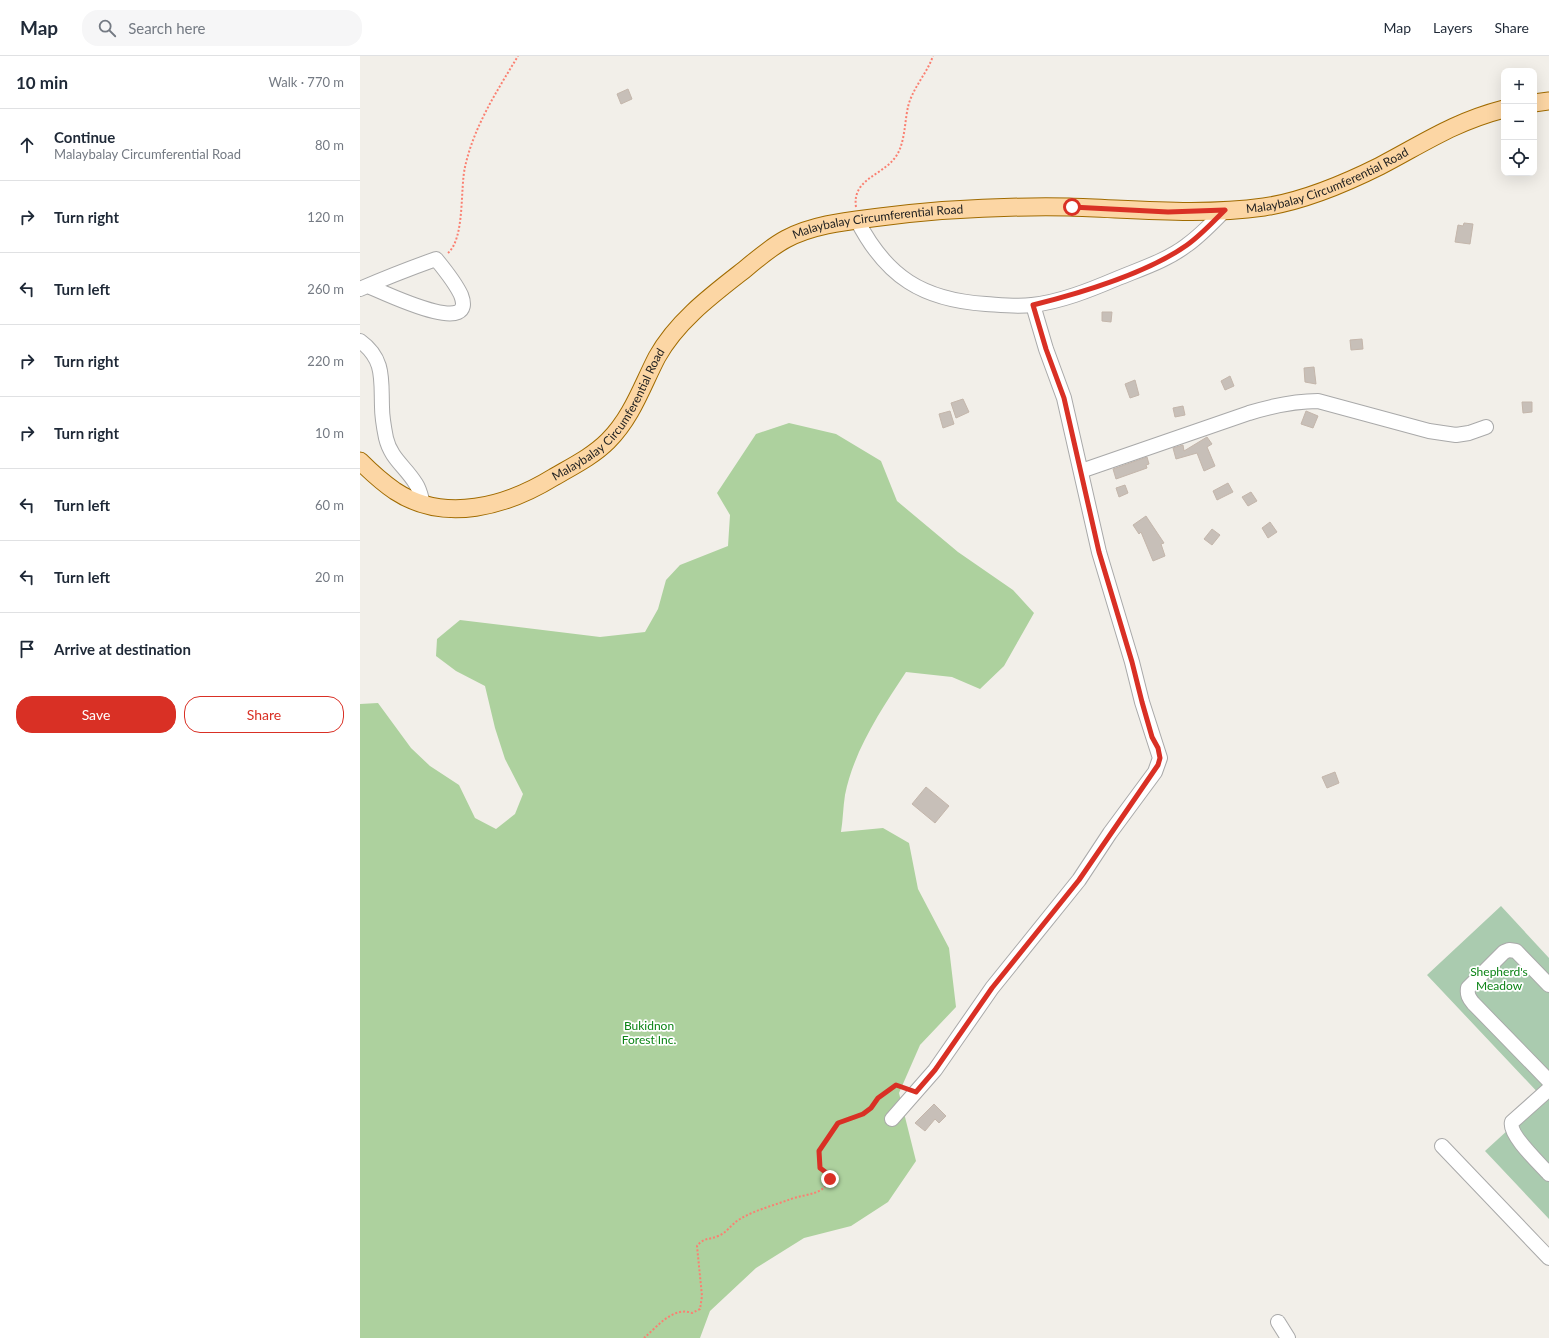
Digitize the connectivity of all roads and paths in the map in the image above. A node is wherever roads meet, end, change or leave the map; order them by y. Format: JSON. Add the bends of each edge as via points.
{"nodes":[{"id":1,"x":518,"y":56,"type":"edge"},
{"id":2,"x":933,"y":56,"type":"edge"},
{"id":3,"x":1549,"y":101,"type":"edge"},
{"id":4,"x":1537,"y":103,"type":"edge"},
{"id":5,"x":1501,"y":110,"type":"edge"},
{"id":6,"x":1225,"y":210,"type":"junction"},
{"id":7,"x":857,"y":220,"type":"junction"},
{"id":8,"x":436,"y":259,"type":"junction"},
{"id":9,"x":364,"y":288,"type":"edge"},
{"id":10,"x":1033,"y":305,"type":"junction"},
{"id":11,"x":360,"y":341,"type":"edge"},
{"id":12,"x":1486,"y":427,"type":"dead end"},
{"id":13,"x":360,"y":461,"type":"edge"},
{"id":14,"x":1080,"y":470,"type":"junction"},
{"id":15,"x":423,"y":504,"type":"junction"},
{"id":16,"x":1549,"y":985,"type":"edge"},
{"id":17,"x":1549,"y":1081,"type":"edge"},
{"id":18,"x":1549,"y":1088,"type":"edge"},
{"id":19,"x":916,"y":1092,"type":"junction"},
{"id":20,"x":892,"y":1119,"type":"dead end"},
{"id":21,"x":1442,"y":1146,"type":"dead end"},
{"id":22,"x":1549,"y":1174,"type":"edge"},
{"id":23,"x":1549,"y":1258,"type":"edge"},
{"id":24,"x":1278,"y":1322,"type":"dead end"},
{"id":25,"x":644,"y":1338,"type":"edge"},
{"id":26,"x":1288,"y":1338,"type":"edge"}],
"edges":[{"from":1,"to":8,"type":"path","via":[[481,120],[470,145],[464,168],[456,242],[446,254]]},
{"from":2,"to":7,"type":"path","via":[[909,104],[901,144],[895,158],[863,182],[857,192]]},
{"from":3,"to":4,"type":"main road"},
{"from":5,"to":6,"type":"main road","name":"Malaybalay Circumferential Road","via":[[1458,123],[1379,166],[1331,188],[1265,206]]},
{"from":6,"to":7,"type":"main road","name":"Malaybalay Circumferential Road","via":[[1168,212],[1072,207],[975,208]]},
{"from":6,"to":10,"type":"street","via":[[1188,245],[1167,258],[1097,287]]},
{"from":7,"to":10,"type":"street","via":[[876,252],[904,280],[920,290],[964,302]]},
{"from":7,"to":15,"type":"main road","name":"Malaybalay Circumferential Road","via":[[808,230],[786,239],[703,303],[669,339],[624,423],[606,443],[580,462],[544,483],[482,507],[465,510]]},
{"from":8,"to":9,"type":"street"},
{"from":8,"to":9,"type":"street","via":[[460,294],[462,309],[456,314],[446,315]]},
{"from":10,"to":14,"type":"street","via":[[1064,398]]},
{"from":11,"to":15,"type":"street","via":[[374,355],[381,372],[382,408],[388,444],[393,456],[416,484]]},
{"from":12,"to":14,"type":"street","via":[[1456,435],[1429,431],[1318,401],[1300,401],[1276,404]]},
{"from":13,"to":15,"type":"main road","name":"Malaybalay Circumferential Road","via":[[398,492]]},
{"from":14,"to":19,"type":"street","via":[[1099,552],[1160,758],[1158,765],[1079,880],[992,988],[935,1070]]},
{"from":16,"to":17,"type":"street","via":[[1516,951],[1509,950],[1504,952],[1467,992],[1473,1003]]},
{"from":18,"to":22,"type":"street","via":[[1511,1125],[1514,1135]]},
{"from":19,"to":20,"type":"street"},
{"from":19,"to":25,"type":"path","via":[[896,1085],[878,1098],[863,1114],[838,1123],[819,1151],[820,1168],[830,1179],[821,1191],[799,1196],[740,1218],[721,1234],[701,1241],[697,1246],[702,1296],[700,1309],[677,1312]]},
{"from":21,"to":23,"type":"street"},
{"from":24,"to":26,"type":"street"}]}
